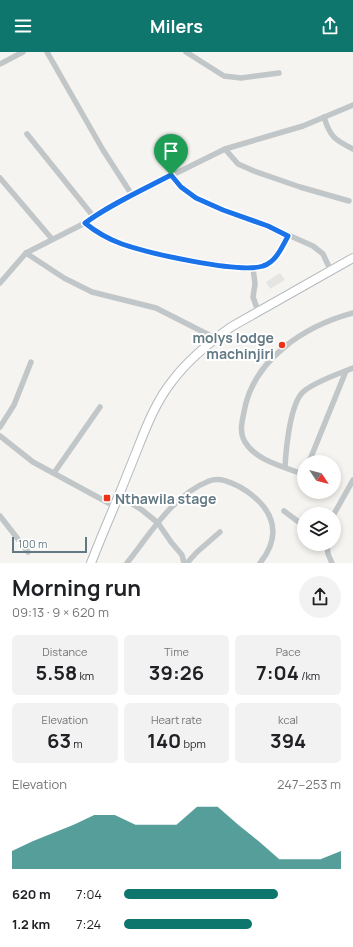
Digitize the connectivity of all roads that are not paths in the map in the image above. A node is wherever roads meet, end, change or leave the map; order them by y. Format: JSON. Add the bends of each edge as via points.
{"nodes":[{"id":1,"x":23,"y":52,"type":"edge"},
{"id":2,"x":47,"y":52,"type":"edge"},
{"id":3,"x":186,"y":52,"type":"edge"},
{"id":4,"x":0,"y":64,"type":"edge"},
{"id":5,"x":279,"y":73,"type":"dead end"},
{"id":6,"x":353,"y":105,"type":"edge"},
{"id":7,"x":324,"y":117,"type":"junction"},
{"id":8,"x":27,"y":134,"type":"dead end"},
{"id":9,"x":225,"y":149,"type":"junction"},
{"id":10,"x":353,"y":149,"type":"edge"},
{"id":11,"x":171,"y":175,"type":"junction"},
{"id":12,"x":0,"y":178,"type":"edge"},
{"id":13,"x":132,"y":196,"type":"junction"},
{"id":14,"x":349,"y":201,"type":"dead end"},
{"id":15,"x":93,"y":216,"type":"junction"},
{"id":16,"x":85,"y":223,"type":"junction"},
{"id":17,"x":288,"y":236,"type":"junction"},
{"id":18,"x":52,"y":239,"type":"junction"},
{"id":19,"x":26,"y":253,"type":"junction"},
{"id":20,"x":353,"y":258,"type":"edge"},
{"id":21,"x":253,"y":268,"type":"junction"},
{"id":22,"x":331,"y":271,"type":"junction"},
{"id":23,"x":0,"y":283,"type":"edge"},
{"id":24,"x":258,"y":311,"type":"junction"},
{"id":25,"x":353,"y":313,"type":"edge"},
{"id":26,"x":215,"y":338,"type":"junction"},
{"id":27,"x":32,"y":362,"type":"dead end"},
{"id":28,"x":353,"y":368,"type":"edge"},
{"id":29,"x":346,"y":371,"type":"junction"},
{"id":30,"x":100,"y":407,"type":"dead end"},
{"id":31,"x":0,"y":427,"type":"edge"},
{"id":32,"x":0,"y":436,"type":"edge"},
{"id":33,"x":312,"y":455,"type":"edge"},
{"id":34,"x":285,"y":467,"type":"junction"},
{"id":35,"x":297,"y":472,"type":"edge"},
{"id":36,"x":54,"y":473,"type":"junction"},
{"id":37,"x":353,"y":480,"type":"edge"},
{"id":38,"x":118,"y":495,"type":"junction"},
{"id":39,"x":114,"y":506,"type":"junction"},
{"id":40,"x":338,"y":507,"type":"edge"},
{"id":41,"x":284,"y":511,"type":"dead end"},
{"id":42,"x":0,"y":516,"type":"edge"},
{"id":43,"x":297,"y":521,"type":"edge"},
{"id":44,"x":158,"y":523,"type":"junction"},
{"id":45,"x":220,"y":532,"type":"dead end"},
{"id":46,"x":328,"y":551,"type":"edge"},
{"id":47,"x":28,"y":552,"type":"dead end"},
{"id":48,"x":91,"y":563,"type":"edge"},
{"id":49,"x":127,"y":563,"type":"edge"},
{"id":50,"x":185,"y":563,"type":"edge"},
{"id":51,"x":260,"y":563,"type":"edge"},
{"id":52,"x":332,"y":563,"type":"edge"}],
"edges":[{"from":1,"to":4,"type":"street"},
{"from":2,"to":13,"type":"street"},
{"from":3,"to":5,"type":"street","via":[[224,76],[241,78]]},
{"from":6,"to":7,"type":"street"},
{"from":7,"to":9,"type":"street","via":[[288,131]]},
{"from":7,"to":10,"type":"street","via":[[336,140]]},
{"from":8,"to":15,"type":"street"},
{"from":9,"to":11,"type":"street"},
{"from":9,"to":14,"type":"street","via":[[238,164],[254,172]]},
{"from":11,"to":13,"type":"street"},
{"from":11,"to":17,"type":"street","via":[[181,187],[196,198]]},
{"from":12,"to":18,"type":"street"},
{"from":13,"to":15,"type":"street"},
{"from":15,"to":16,"type":"street"},
{"from":16,"to":18,"type":"street"},
{"from":16,"to":21,"type":"street","via":[[94,231],[122,244],[175,258],[245,269]]},
{"from":17,"to":21,"type":"street","via":[[271,262]]},
{"from":17,"to":22,"type":"street","via":[[320,251]]},
{"from":18,"to":19,"type":"street"},
{"from":19,"to":23,"type":"street"},
{"from":19,"to":26,"type":"street","via":[[64,278],[92,292],[156,308]]},
{"from":20,"to":22,"type":"main road"},
{"from":21,"to":24,"type":"street","via":[[253,296]]},
{"from":22,"to":24,"type":"main road"},
{"from":24,"to":26,"type":"main road"},
{"from":25,"to":34,"type":"street","via":[[337,317],[293,341],[260,371],[253,385],[244,408],[241,431],[243,437],[256,453]]},
{"from":26,"to":38,"type":"main road","via":[[184,366],[156,406]]},
{"from":27,"to":31,"type":"street","via":[[14,405]]},
{"from":28,"to":29,"type":"street"},
{"from":29,"to":33,"type":"street"},
{"from":29,"to":34,"type":"street","via":[[316,384],[299,396],[292,418]]},
{"from":30,"to":36,"type":"street"},
{"from":32,"to":36,"type":"street","via":[[33,462]]},
{"from":34,"to":35,"type":"street"},
{"from":36,"to":39,"type":"street"},
{"from":37,"to":40,"type":"street"},
{"from":38,"to":39,"type":"main road"},
{"from":38,"to":44,"type":"street"},
{"from":39,"to":48,"type":"main road"},
{"from":41,"to":43,"type":"street"},
{"from":42,"to":47,"type":"street"},
{"from":44,"to":49,"type":"street"},
{"from":44,"to":50,"type":"street"},
{"from":44,"to":51,"type":"street","via":[[184,495],[202,484],[216,479],[231,482],[250,493],[269,512],[272,540]]},
{"from":45,"to":50,"type":"street"},
{"from":46,"to":52,"type":"street"}]}
